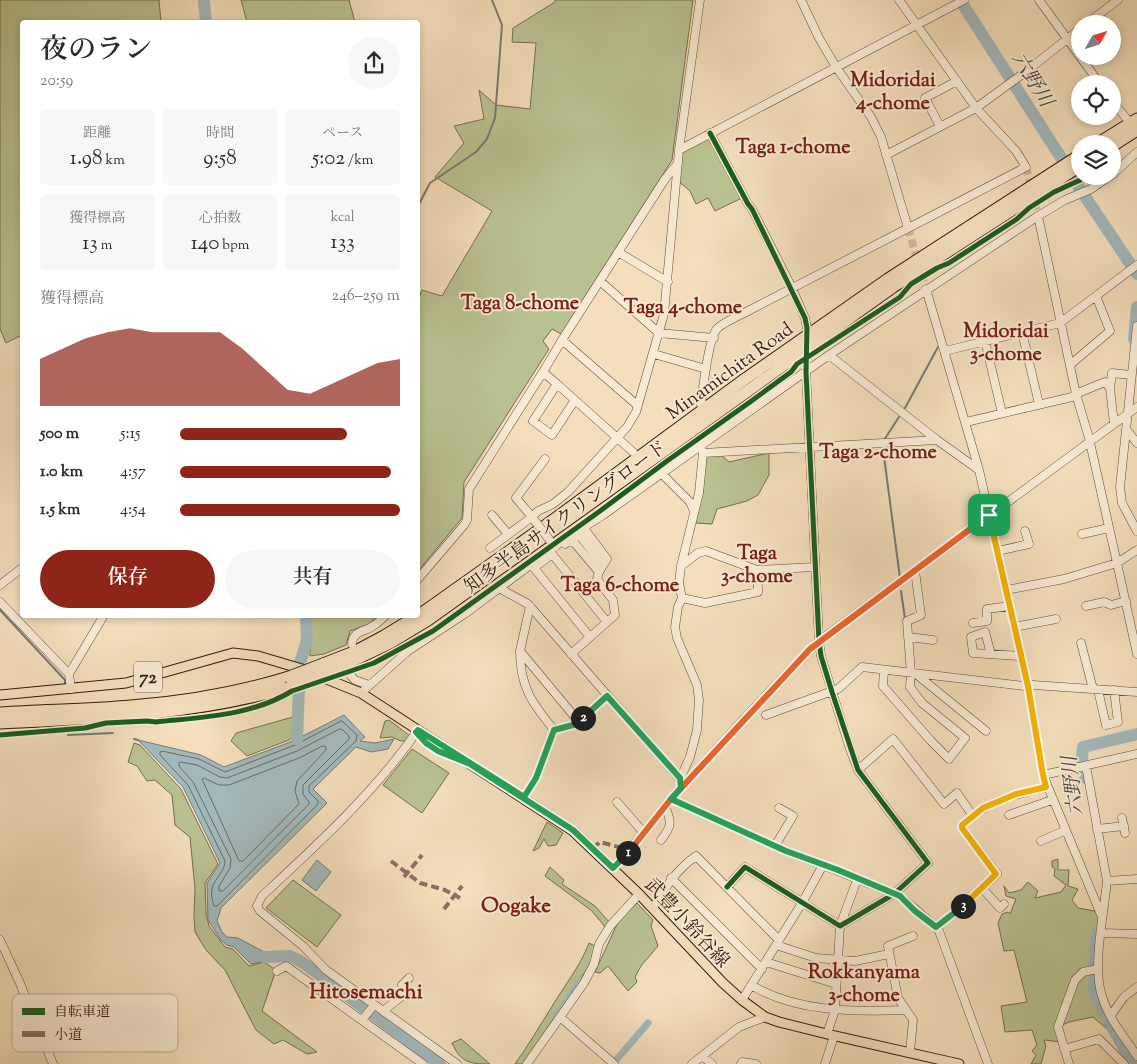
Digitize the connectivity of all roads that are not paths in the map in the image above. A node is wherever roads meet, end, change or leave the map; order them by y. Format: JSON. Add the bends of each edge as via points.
{"nodes":[{"id":1,"x":700,"y":0,"type":"edge"},
{"id":2,"x":801,"y":0,"type":"edge"},
{"id":3,"x":899,"y":0,"type":"edge"},
{"id":4,"x":964,"y":0,"type":"edge"},
{"id":5,"x":1039,"y":0,"type":"edge"},
{"id":6,"x":1118,"y":0,"type":"edge"},
{"id":7,"x":1098,"y":15,"type":"edge"},
{"id":8,"x":916,"y":24,"type":"junction"},
{"id":9,"x":1071,"y":36,"type":"edge"},
{"id":10,"x":1067,"y":39,"type":"junction"},
{"id":11,"x":836,"y":67,"type":"junction"},
{"id":12,"x":1093,"y":75,"type":"edge"},
{"id":13,"x":957,"y":82,"type":"junction"},
{"id":14,"x":976,"y":108,"type":"junction"},
{"id":15,"x":1121,"y":109,"type":"edge"},
{"id":16,"x":1131,"y":118,"type":"edge"},
{"id":17,"x":940,"y":126,"type":"junction"},
{"id":18,"x":1137,"y":130,"type":"edge"},
{"id":19,"x":710,"y":133,"type":"junction"},
{"id":20,"x":1109,"y":135,"type":"edge"},
{"id":21,"x":1121,"y":140,"type":"edge"},
{"id":22,"x":679,"y":150,"type":"junction"},
{"id":23,"x":1137,"y":152,"type":"edge"},
{"id":24,"x":886,"y":154,"type":"junction"},
{"id":25,"x":1071,"y":161,"type":"edge"},
{"id":26,"x":678,"y":163,"type":"junction"},
{"id":27,"x":1121,"y":166,"type":"edge"},
{"id":28,"x":1071,"y":172,"type":"edge"},
{"id":29,"x":1097,"y":185,"type":"edge"},
{"id":30,"x":1038,"y":216,"type":"junction"},
{"id":31,"x":908,"y":228,"type":"junction"},
{"id":32,"x":618,"y":252,"type":"junction"},
{"id":33,"x":1135,"y":266,"type":"edge"},
{"id":34,"x":600,"y":281,"type":"junction"},
{"id":35,"x":668,"y":282,"type":"junction"},
{"id":36,"x":792,"y":288,"type":"junction"},
{"id":37,"x":926,"y":290,"type":"junction"},
{"id":38,"x":1096,"y":296,"type":"junction"},
{"id":39,"x":1060,"y":323,"type":"junction"},
{"id":40,"x":1137,"y":326,"type":"edge"},
{"id":41,"x":807,"y":328,"type":"dead end"},
{"id":42,"x":659,"y":332,"type":"junction"},
{"id":43,"x":1022,"y":332,"type":"junction"},
{"id":44,"x":714,"y":338,"type":"junction"},
{"id":45,"x":562,"y":340,"type":"junction"},
{"id":46,"x":985,"y":341,"type":"junction"},
{"id":47,"x":945,"y":351,"type":"junction"},
{"id":48,"x":654,"y":354,"type":"junction"},
{"id":49,"x":1135,"y":354,"type":"edge"},
{"id":50,"x":829,"y":355,"type":"junction"},
{"id":51,"x":1071,"y":364,"type":"junction"},
{"id":52,"x":706,"y":369,"type":"junction"},
{"id":53,"x":543,"y":372,"type":"junction"},
{"id":54,"x":806,"y":372,"type":"junction"},
{"id":55,"x":1130,"y":375,"type":"junction"},
{"id":56,"x":556,"y":384,"type":"junction"},
{"id":57,"x":1110,"y":388,"type":"junction"},
{"id":58,"x":1076,"y":394,"type":"junction"},
{"id":59,"x":575,"y":400,"type":"junction"},
{"id":60,"x":701,"y":404,"type":"dead end"},
{"id":61,"x":1039,"y":404,"type":"junction"},
{"id":62,"x":638,"y":405,"type":"junction"},
{"id":63,"x":1134,"y":411,"type":"edge"},
{"id":64,"x":1002,"y":413,"type":"junction"},
{"id":65,"x":966,"y":422,"type":"junction"},
{"id":66,"x":1114,"y":424,"type":"junction"},
{"id":67,"x":1126,"y":429,"type":"junction"},
{"id":68,"x":619,"y":437,"type":"junction"},
{"id":69,"x":937,"y":440,"type":"junction"},
{"id":70,"x":1089,"y":442,"type":"junction"},
{"id":71,"x":1137,"y":443,"type":"edge"},
{"id":72,"x":809,"y":447,"type":"junction"},
{"id":73,"x":702,"y":450,"type":"junction"},
{"id":74,"x":633,"y":452,"type":"dead end"},
{"id":75,"x":546,"y":459,"type":"dead end"},
{"id":76,"x":979,"y":470,"type":"junction"},
{"id":77,"x":661,"y":474,"type":"junction"},
{"id":78,"x":694,"y":511,"type":"junction"},
{"id":79,"x":492,"y":515,"type":"dead end"},
{"id":80,"x":989,"y":515,"type":"junction"},
{"id":81,"x":532,"y":516,"type":"junction"},
{"id":82,"x":583,"y":528,"type":"junction"},
{"id":83,"x":1109,"y":528,"type":"junction"},
{"id":84,"x":1137,"y":531,"type":"edge"},
{"id":85,"x":1025,"y":532,"type":"dead end"},
{"id":86,"x":508,"y":534,"type":"junction"},
{"id":87,"x":1082,"y":534,"type":"dead end"},
{"id":88,"x":490,"y":548,"type":"dead end"},
{"id":89,"x":553,"y":550,"type":"junction"},
{"id":90,"x":1137,"y":550,"type":"edge"},
{"id":91,"x":998,"y":551,"type":"junction"},
{"id":92,"x":1117,"y":563,"type":"junction"},
{"id":93,"x":681,"y":566,"type":"junction"},
{"id":94,"x":815,"y":567,"type":"junction"},
{"id":95,"x":601,"y":569,"type":"junction"},
{"id":96,"x":20,"y":570,"type":"edge"},
{"id":97,"x":757,"y":570,"type":"junction"},
{"id":98,"x":915,"y":571,"type":"junction"},
{"id":99,"x":420,"y":577,"type":"edge"},
{"id":100,"x":0,"y":585,"type":"edge"},
{"id":101,"x":499,"y":588,"type":"junction"},
{"id":102,"x":1006,"y":590,"type":"junction"},
{"id":103,"x":682,"y":598,"type":"junction"},
{"id":104,"x":1126,"y":601,"type":"junction"},
{"id":105,"x":0,"y":602,"type":"edge"},
{"id":106,"x":530,"y":606,"type":"junction"},
{"id":107,"x":1010,"y":606,"type":"junction"},
{"id":108,"x":1086,"y":606,"type":"dead end"},
{"id":109,"x":420,"y":614,"type":"edge"},
{"id":110,"x":102,"y":618,"type":"edge"},
{"id":111,"x":382,"y":618,"type":"edge"},
{"id":112,"x":414,"y":618,"type":"edge"},
{"id":113,"x":1056,"y":619,"type":"dead end"},
{"id":114,"x":607,"y":622,"type":"junction"},
{"id":115,"x":973,"y":623,"type":"dead end"},
{"id":116,"x":1014,"y":627,"type":"junction"},
{"id":117,"x":590,"y":637,"type":"junction"},
{"id":118,"x":908,"y":637,"type":"junction"},
{"id":119,"x":933,"y":640,"type":"dead end"},
{"id":120,"x":819,"y":641,"type":"junction"},
{"id":121,"x":352,"y":644,"type":"dead end"},
{"id":122,"x":1084,"y":647,"type":"dead end"},
{"id":123,"x":520,"y":651,"type":"junction"},
{"id":124,"x":571,"y":654,"type":"junction"},
{"id":125,"x":991,"y":654,"type":"dead end"},
{"id":126,"x":1137,"y":654,"type":"edge"},
{"id":127,"x":1020,"y":656,"type":"junction"},
{"id":128,"x":326,"y":668,"type":"junction"},
{"id":129,"x":884,"y":670,"type":"junction"},
{"id":130,"x":69,"y":674,"type":"junction"},
{"id":131,"x":913,"y":674,"type":"junction"},
{"id":132,"x":351,"y":676,"type":"dead end"},
{"id":133,"x":289,"y":677,"type":"junction"},
{"id":134,"x":369,"y":685,"type":"junction"},
{"id":135,"x":1028,"y":686,"type":"junction"},
{"id":136,"x":71,"y":689,"type":"junction"},
{"id":137,"x":1095,"y":690,"type":"junction"},
{"id":138,"x":1114,"y":690,"type":"junction"},
{"id":139,"x":832,"y":692,"type":"junction"},
{"id":140,"x":1137,"y":692,"type":"edge"},
{"id":141,"x":361,"y":693,"type":"junction"},
{"id":142,"x":0,"y":695,"type":"edge"},
{"id":143,"x":607,"y":696,"type":"junction"},
{"id":144,"x":0,"y":713,"type":"edge"},
{"id":145,"x":766,"y":715,"type":"dead end"},
{"id":146,"x":579,"y":722,"type":"junction"},
{"id":147,"x":0,"y":723,"type":"edge"},
{"id":148,"x":554,"y":730,"type":"junction"},
{"id":149,"x":417,"y":731,"type":"junction"},
{"id":150,"x":986,"y":731,"type":"dead end"},
{"id":151,"x":1137,"y":754,"type":"edge"},
{"id":152,"x":1084,"y":766,"type":"junction"},
{"id":153,"x":858,"y":770,"type":"junction"},
{"id":154,"x":1043,"y":775,"type":"junction"},
{"id":155,"x":680,"y":778,"type":"junction"},
{"id":156,"x":1046,"y":787,"type":"junction"},
{"id":157,"x":681,"y":788,"type":"junction"},
{"id":158,"x":524,"y":797,"type":"junction"},
{"id":159,"x":671,"y":799,"type":"junction"},
{"id":160,"x":1052,"y":800,"type":"junction"},
{"id":161,"x":617,"y":802,"type":"dead end"},
{"id":162,"x":665,"y":806,"type":"junction"},
{"id":163,"x":779,"y":808,"type":"dead end"},
{"id":164,"x":1009,"y":815,"type":"dead end"},
{"id":165,"x":973,"y":816,"type":"junction"},
{"id":166,"x":1123,"y":825,"type":"dead end"},
{"id":167,"x":1097,"y":829,"type":"junction"},
{"id":168,"x":1066,"y":830,"type":"junction"},
{"id":169,"x":644,"y":833,"type":"junction"},
{"id":170,"x":661,"y":840,"type":"dead end"},
{"id":171,"x":1041,"y":841,"type":"dead end"},
{"id":172,"x":775,"y":846,"type":"junction"},
{"id":173,"x":823,"y":864,"type":"junction"},
{"id":174,"x":613,"y":868,"type":"junction"},
{"id":175,"x":671,"y":878,"type":"junction"},
{"id":176,"x":1137,"y":879,"type":"edge"},
{"id":177,"x":857,"y":880,"type":"junction"},
{"id":178,"x":1107,"y":881,"type":"junction"},
{"id":179,"x":727,"y":887,"type":"junction"},
{"id":180,"x":982,"y":888,"type":"junction"},
{"id":181,"x":639,"y":894,"type":"junction"},
{"id":182,"x":894,"y":894,"type":"junction"},
{"id":183,"x":802,"y":903,"type":"junction"},
{"id":184,"x":1004,"y":904,"type":"dead end"},
{"id":185,"x":653,"y":908,"type":"junction"},
{"id":186,"x":1102,"y":917,"type":"junction"},
{"id":187,"x":840,"y":926,"type":"junction"},
{"id":188,"x":936,"y":927,"type":"junction"},
{"id":189,"x":1102,"y":933,"type":"junction"},
{"id":190,"x":1137,"y":934,"type":"edge"},
{"id":191,"x":913,"y":936,"type":"dead end"},
{"id":192,"x":0,"y":940,"type":"edge"},
{"id":193,"x":777,"y":942,"type":"junction"},
{"id":194,"x":889,"y":954,"type":"junction"},
{"id":195,"x":837,"y":960,"type":"junction"},
{"id":196,"x":764,"y":965,"type":"junction"},
{"id":197,"x":1098,"y":969,"type":"junction"},
{"id":198,"x":277,"y":971,"type":"dead end"},
{"id":199,"x":409,"y":978,"type":"dead end"},
{"id":200,"x":836,"y":984,"type":"junction"},
{"id":201,"x":752,"y":985,"type":"junction"},
{"id":202,"x":1137,"y":987,"type":"edge"},
{"id":203,"x":24,"y":994,"type":"edge"},
{"id":204,"x":742,"y":1000,"type":"junction"},
{"id":205,"x":374,"y":1005,"type":"junction"},
{"id":206,"x":835,"y":1010,"type":"junction"},
{"id":207,"x":904,"y":1010,"type":"junction"},
{"id":208,"x":383,"y":1011,"type":"junction"},
{"id":209,"x":1111,"y":1015,"type":"junction"},
{"id":210,"x":560,"y":1017,"type":"junction"},
{"id":211,"x":765,"y":1017,"type":"junction"},
{"id":212,"x":362,"y":1020,"type":"junction"},
{"id":213,"x":830,"y":1035,"type":"junction"},
{"id":214,"x":1064,"y":1049,"type":"junction"},
{"id":215,"x":48,"y":1052,"type":"edge"},
{"id":216,"x":910,"y":1052,"type":"junction"},
{"id":217,"x":702,"y":1056,"type":"junction"},
{"id":218,"x":1137,"y":1056,"type":"edge"},
{"id":219,"x":53,"y":1064,"type":"edge"},
{"id":220,"x":423,"y":1064,"type":"edge"},
{"id":221,"x":457,"y":1064,"type":"edge"},
{"id":222,"x":528,"y":1064,"type":"edge"},
{"id":223,"x":614,"y":1064,"type":"edge"},
{"id":224,"x":692,"y":1064,"type":"edge"},
{"id":225,"x":712,"y":1064,"type":"edge"},
{"id":226,"x":741,"y":1064,"type":"edge"},
{"id":227,"x":756,"y":1064,"type":"edge"},
{"id":228,"x":825,"y":1064,"type":"edge"},
{"id":229,"x":959,"y":1064,"type":"edge"},
{"id":230,"x":988,"y":1064,"type":"edge"},
{"id":231,"x":1069,"y":1064,"type":"edge"},
{"id":232,"x":1124,"y":1064,"type":"edge"}],
"edges":[{"from":1,"to":22,"type":"street"},
{"from":2,"to":11,"type":"street"},
{"from":3,"to":8,"type":"street"},
{"from":4,"to":8,"type":"street"},
{"from":5,"to":10,"type":"street"},
{"from":6,"to":7,"type":"street"},
{"from":8,"to":11,"type":"street"},
{"from":8,"to":13,"type":"street"},
{"from":9,"to":10,"type":"street"},
{"from":10,"to":12,"type":"street"},
{"from":10,"to":14,"type":"street"},
{"from":11,"to":19,"type":"street"},
{"from":11,"to":24,"type":"street","via":[[872,117]]},
{"from":13,"to":14,"type":"street"},
{"from":13,"to":17,"type":"street","via":[[925,98]]},
{"from":14,"to":17,"type":"street"},
{"from":14,"to":31,"type":"street","via":[[1016,151],[1026,167]]},
{"from":15,"to":16,"type":"street"},
{"from":16,"to":20,"type":"highway"},
{"from":17,"to":24,"type":"street"},
{"from":18,"to":21,"type":"highway"},
{"from":19,"to":22,"type":"street"},
{"from":19,"to":36,"type":"street"},
{"from":22,"to":26,"type":"street"},
{"from":23,"to":27,"type":"street"},
{"from":24,"to":31,"type":"street"},
{"from":25,"to":109,"type":"highway","name":"Minamichita Road","via":[[888,279]]},
{"from":26,"to":32,"type":"street"},
{"from":26,"to":35,"type":"street"},
{"from":28,"to":128,"type":"highway","name":"Minamichita Road","via":[[886,293],[428,620],[390,643]]},
{"from":29,"to":30,"type":"street"},
{"from":30,"to":37,"type":"street"},
{"from":30,"to":39,"type":"street"},
{"from":31,"to":36,"type":"street"},
{"from":32,"to":34,"type":"street"},
{"from":32,"to":35,"type":"street"},
{"from":33,"to":38,"type":"street"},
{"from":34,"to":42,"type":"street"},
{"from":34,"to":45,"type":"street"},
{"from":35,"to":42,"type":"street"},
{"from":36,"to":41,"type":"street"},
{"from":36,"to":44,"type":"street","via":[[721,326]]},
{"from":37,"to":47,"type":"street"},
{"from":37,"to":50,"type":"street"},
{"from":38,"to":39,"type":"street"},
{"from":38,"to":51,"type":"street","via":[[1110,331]]},
{"from":39,"to":43,"type":"street"},
{"from":39,"to":51,"type":"street"},
{"from":40,"to":49,"type":"street"},
{"from":42,"to":44,"type":"street"},
{"from":42,"to":48,"type":"street"},
{"from":43,"to":46,"type":"street"},
{"from":43,"to":61,"type":"street"},
{"from":44,"to":52,"type":"street"},
{"from":45,"to":53,"type":"street"},
{"from":45,"to":62,"type":"street"},
{"from":46,"to":47,"type":"street"},
{"from":46,"to":64,"type":"street"},
{"from":47,"to":65,"type":"street"},
{"from":48,"to":52,"type":"street"},
{"from":48,"to":62,"type":"street"},
{"from":49,"to":55,"type":"street"},
{"from":50,"to":54,"type":"street"},
{"from":50,"to":69,"type":"street"},
{"from":51,"to":58,"type":"street"},
{"from":52,"to":60,"type":"street"},
{"from":53,"to":56,"type":"street"},
{"from":53,"to":99,"type":"street","via":[[469,489],[464,525]]},
{"from":54,"to":72,"type":"street"},
{"from":54,"to":73,"type":"street"},
{"from":55,"to":57,"type":"street","via":[[1112,372]]},
{"from":55,"to":63,"type":"street"},
{"from":56,"to":59,"type":"street"},
{"from":56,"to":59,"type":"street","via":[[533,421],[552,435]]},
{"from":57,"to":58,"type":"street","via":[[1105,382]]},
{"from":57,"to":66,"type":"street"},
{"from":58,"to":61,"type":"street"},
{"from":58,"to":70,"type":"street"},
{"from":59,"to":68,"type":"street"},
{"from":61,"to":64,"type":"street"},
{"from":62,"to":68,"type":"street"},
{"from":63,"to":66,"type":"street"},
{"from":63,"to":67,"type":"street"},
{"from":64,"to":65,"type":"street"},
{"from":65,"to":76,"type":"street"},
{"from":66,"to":70,"type":"street"},
{"from":67,"to":71,"type":"street"},
{"from":67,"to":84,"type":"street","via":[[1120,487],[1122,503]]},
{"from":68,"to":74,"type":"street"},
{"from":68,"to":81,"type":"street","via":[[568,492]]},
{"from":69,"to":72,"type":"street"},
{"from":69,"to":76,"type":"street"},
{"from":70,"to":80,"type":"street"},
{"from":70,"to":83,"type":"street"},
{"from":72,"to":73,"type":"street"},
{"from":72,"to":94,"type":"street"},
{"from":73,"to":77,"type":"street"},
{"from":73,"to":78,"type":"street","via":[[699,493]]},
{"from":75,"to":81,"type":"street","via":[[516,498]]},
{"from":76,"to":80,"type":"street"},
{"from":77,"to":78,"type":"street","via":[[690,502]]},
{"from":77,"to":82,"type":"street"},
{"from":78,"to":93,"type":"street"},
{"from":79,"to":86,"type":"street"},
{"from":80,"to":91,"type":"street"},
{"from":80,"to":98,"type":"street"},
{"from":81,"to":86,"type":"street"},
{"from":81,"to":89,"type":"street","bridge":true},
{"from":82,"to":89,"type":"street"},
{"from":82,"to":95,"type":"street","via":[[607,559]]},
{"from":83,"to":87,"type":"street"},
{"from":83,"to":92,"type":"street"},
{"from":85,"to":91,"type":"street","via":[[1029,544]]},
{"from":86,"to":88,"type":"street"},
{"from":89,"to":95,"type":"street","via":[[572,540]]},
{"from":89,"to":101,"type":"street"},
{"from":89,"to":114,"type":"street"},
{"from":89,"to":117,"type":"street","via":[[534,568]]},
{"from":90,"to":92,"type":"street"},
{"from":91,"to":102,"type":"street"},
{"from":92,"to":102,"type":"street","via":[[1064,579]]},
{"from":92,"to":104,"type":"street"},
{"from":93,"to":97,"type":"street","via":[[706,551]]},
{"from":93,"to":103,"type":"street","via":[[679,583]]},
{"from":94,"to":97,"type":"street"},
{"from":94,"to":120,"type":"street"},
{"from":95,"to":114,"type":"street","via":[[597,579],[613,600],[615,616]]},
{"from":96,"to":100,"type":"street"},
{"from":97,"to":103,"type":"street","via":[[758,592],[705,603]]},
{"from":98,"to":118,"type":"street","via":[[921,615],[907,621]]},
{"from":98,"to":120,"type":"street"},
{"from":101,"to":106,"type":"street"},
{"from":101,"to":134,"type":"street","via":[[408,651]]},
{"from":102,"to":107,"type":"street"},
{"from":103,"to":155,"type":"street","via":[[676,617],[676,638],[698,685],[699,717],[690,757]]},
{"from":104,"to":108,"type":"street"},
{"from":104,"to":126,"type":"street"},
{"from":105,"to":130,"type":"street"},
{"from":106,"to":123,"type":"street"},
{"from":106,"to":124,"type":"street"},
{"from":107,"to":115,"type":"street","via":[[987,609],[987,621]]},
{"from":107,"to":116,"type":"street"},
{"from":110,"to":130,"type":"street"},
{"from":111,"to":121,"type":"street","via":[[372,627],[356,633]]},
{"from":112,"to":128,"type":"highway","name":"Minamichita Road"},
{"from":113,"to":116,"type":"street"},
{"from":114,"to":117,"type":"street"},
{"from":116,"to":127,"type":"street"},
{"from":117,"to":124,"type":"street"},
{"from":118,"to":119,"type":"street"},
{"from":118,"to":131,"type":"street"},
{"from":120,"to":139,"type":"street"},
{"from":120,"to":157,"type":"street"},
{"from":122,"to":137,"type":"street"},
{"from":123,"to":146,"type":"street"},
{"from":123,"to":148,"type":"street","via":[[520,670],[526,690]]},
{"from":124,"to":143,"type":"street"},
{"from":125,"to":127,"type":"street"},
{"from":127,"to":135,"type":"street"},
{"from":128,"to":133,"type":"highway","name":"Minamichita Road","bridge":true},
{"from":129,"to":131,"type":"street"},
{"from":129,"to":131,"type":"street","via":[[883,686],[949,759],[965,738],[922,702],[910,687]]},
{"from":129,"to":139,"type":"street","via":[[862,667]]},
{"from":130,"to":136,"type":"street"},
{"from":131,"to":135,"type":"street"},
{"from":131,"to":150,"type":"street"},
{"from":132,"to":134,"type":"street"},
{"from":133,"to":136,"type":"main road","name":"武豊小鈴谷線","number":"72","via":[[258,656],[232,653],[126,683]]},
{"from":133,"to":141,"type":"main road","name":"武豊小鈴谷線","number":"72","via":[[302,669]]},
{"from":133,"to":144,"type":"highway","name":"Minamichita Road","via":[[192,700]]},
{"from":133,"to":147,"type":"highway","name":"Minamichita Road","via":[[259,696],[202,708]]},
{"from":134,"to":141,"type":"street"},
{"from":135,"to":137,"type":"street"},
{"from":135,"to":154,"type":"street"},
{"from":136,"to":142,"type":"main road","name":"武豊小鈴谷線","number":"72"},
{"from":137,"to":138,"type":"street"},
{"from":137,"to":138,"type":"street","via":[[1106,725],[1118,722]]},
{"from":138,"to":140,"type":"street"},
{"from":139,"to":145,"type":"street"},
{"from":139,"to":153,"type":"street"},
{"from":141,"to":149,"type":"main road","name":"武豊小鈴谷線","number":"72"},
{"from":143,"to":146,"type":"street"},
{"from":143,"to":155,"type":"street"},
{"from":146,"to":148,"type":"street"},
{"from":148,"to":158,"type":"street","via":[[536,778]]},
{"from":149,"to":158,"type":"main road","name":"武豊小鈴谷線","number":"72"},
{"from":149,"to":205,"type":"street","via":[[382,776],[258,903],[260,911],[326,970]]},
{"from":151,"to":152,"type":"street"},
{"from":152,"to":154,"type":"street"},
{"from":152,"to":167,"type":"street"},
{"from":153,"to":165,"type":"street","via":[[893,739],[944,804],[957,793]]},
{"from":153,"to":182,"type":"street","via":[[928,864]]},
{"from":154,"to":156,"type":"street"},
{"from":155,"to":157,"type":"street"},
{"from":156,"to":160,"type":"street"},
{"from":156,"to":165,"type":"street","via":[[1016,794],[983,808]]},
{"from":157,"to":159,"type":"street"},
{"from":158,"to":174,"type":"main road","name":"武豊小鈴谷線","number":"72","via":[[573,830]]},
{"from":159,"to":162,"type":"street"},
{"from":159,"to":172,"type":"street"},
{"from":160,"to":164,"type":"street"},
{"from":160,"to":168,"type":"street"},
{"from":161,"to":169,"type":"street"},
{"from":162,"to":169,"type":"street"},
{"from":162,"to":170,"type":"street","via":[[670,828]]},
{"from":163,"to":172,"type":"street","via":[[794,816]]},
{"from":165,"to":180,"type":"street","via":[[962,828],[996,874]]},
{"from":166,"to":167,"type":"street"},
{"from":167,"to":178,"type":"street"},
{"from":168,"to":171,"type":"street"},
{"from":168,"to":186,"type":"street"},
{"from":169,"to":174,"type":"street"},
{"from":172,"to":173,"type":"street"},
{"from":173,"to":177,"type":"street"},
{"from":173,"to":183,"type":"street"},
{"from":174,"to":181,"type":"main road","name":"武豊小鈴谷線","number":"72"},
{"from":175,"to":179,"type":"street","via":[[696,856]]},
{"from":175,"to":185,"type":"street"},
{"from":175,"to":196,"type":"street"},
{"from":176,"to":178,"type":"street"},
{"from":177,"to":182,"type":"street"},
{"from":177,"to":187,"type":"street"},
{"from":178,"to":186,"type":"street"},
{"from":179,"to":183,"type":"street","via":[[746,867]]},
{"from":179,"to":193,"type":"street"},
{"from":180,"to":184,"type":"street","via":[[1000,908]]},
{"from":180,"to":188,"type":"street"},
{"from":181,"to":185,"type":"main road","name":"武豊小鈴谷線","number":"72"},
{"from":181,"to":210,"type":"street","via":[[610,926],[599,944],[594,964],[584,983]]},
{"from":182,"to":187,"type":"street"},
{"from":182,"to":188,"type":"street"},
{"from":183,"to":187,"type":"street"},
{"from":183,"to":193,"type":"street"},
{"from":185,"to":204,"type":"main road","name":"武豊小鈴谷線","number":"72"},
{"from":186,"to":189,"type":"street"},
{"from":187,"to":195,"type":"street"},
{"from":188,"to":230,"type":"street"},
{"from":189,"to":190,"type":"street"},
{"from":189,"to":197,"type":"street"},
{"from":191,"to":194,"type":"street","via":[[888,946]]},
{"from":192,"to":203,"type":"street"},
{"from":193,"to":195,"type":"street","via":[[816,958]]},
{"from":193,"to":196,"type":"street"},
{"from":194,"to":195,"type":"street","via":[[855,962]]},
{"from":194,"to":207,"type":"street","via":[[898,998]]},
{"from":195,"to":200,"type":"street"},
{"from":196,"to":200,"type":"street"},
{"from":196,"to":201,"type":"street"},
{"from":197,"to":209,"type":"street","via":[[1098,984]]},
{"from":197,"to":214,"type":"street","via":[[1083,972],[1075,980],[1058,1027]]},
{"from":198,"to":212,"type":"street","via":[[286,966]]},
{"from":199,"to":208,"type":"street","via":[[402,985],[406,993]]},
{"from":200,"to":206,"type":"street"},
{"from":201,"to":204,"type":"street"},
{"from":201,"to":206,"type":"street","via":[[776,998]]},
{"from":202,"to":209,"type":"street","via":[[1124,997]]},
{"from":204,"to":211,"type":"main road","name":"武豊小鈴谷線","number":"72"},
{"from":205,"to":208,"type":"street"},
{"from":205,"to":212,"type":"street"},
{"from":206,"to":207,"type":"street"},
{"from":206,"to":213,"type":"street"},
{"from":207,"to":216,"type":"street","via":[[913,1020]]},
{"from":208,"to":221,"type":"street"},
{"from":209,"to":218,"type":"street"},
{"from":210,"to":222,"type":"street"},
{"from":210,"to":223,"type":"street"},
{"from":211,"to":213,"type":"main road","name":"武豊小鈴谷線","number":"72"},
{"from":211,"to":217,"type":"street","via":[[739,1027]]},
{"from":212,"to":220,"type":"street"},
{"from":213,"to":216,"type":"main road","name":"武豊小鈴谷線","number":"72"},
{"from":213,"to":228,"type":"street"},
{"from":214,"to":231,"type":"street"},
{"from":214,"to":232,"type":"street","via":[[1099,1039]]},
{"from":215,"to":219,"type":"street"},
{"from":216,"to":229,"type":"main road","name":"武豊小鈴谷線","number":"72"},
{"from":217,"to":224,"type":"street"},
{"from":217,"to":225,"type":"street"},
{"from":226,"to":227,"type":"street"}]}
